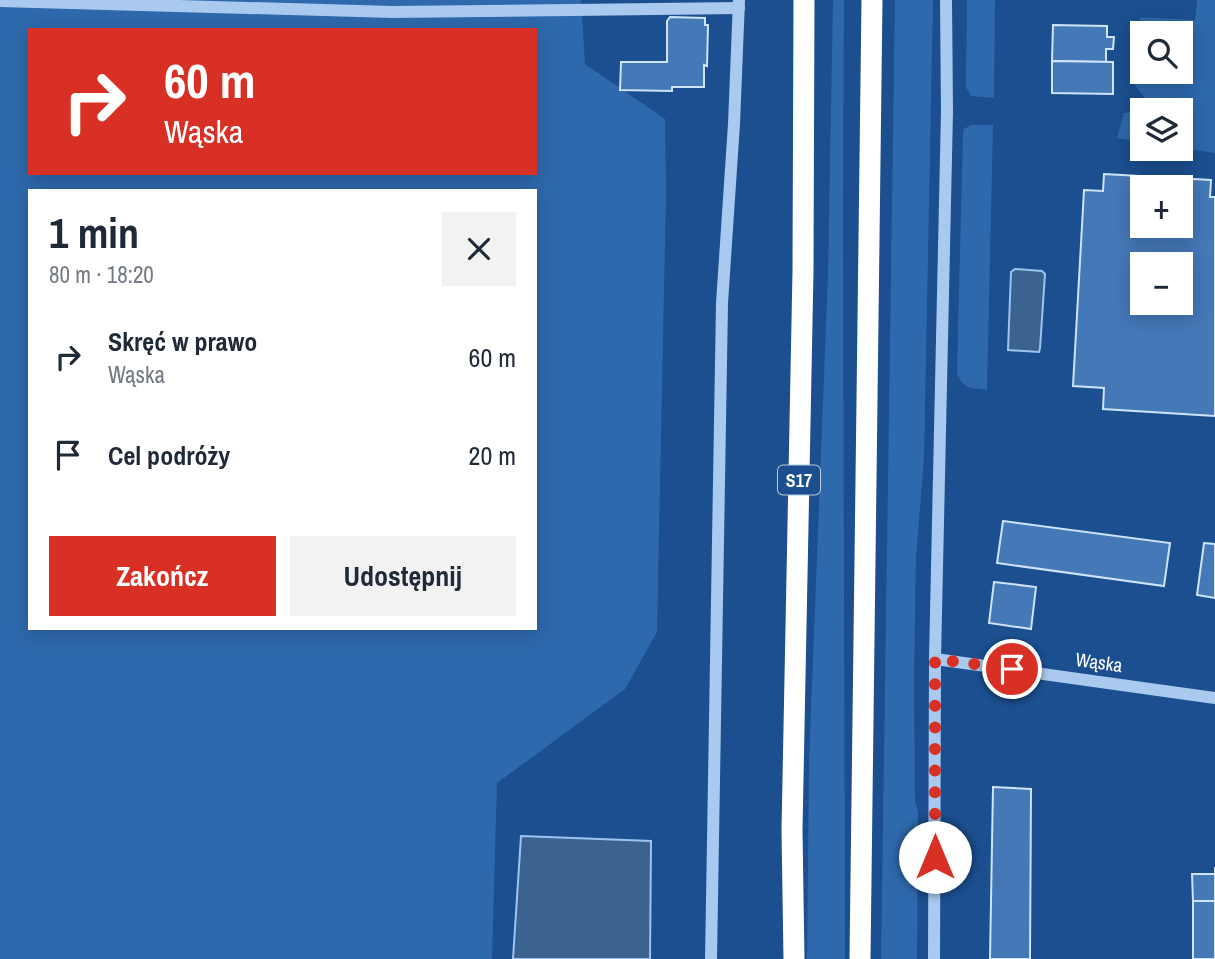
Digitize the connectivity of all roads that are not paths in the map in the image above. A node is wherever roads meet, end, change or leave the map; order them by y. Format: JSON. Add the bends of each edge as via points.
{"nodes":[{"id":1,"x":804,"y":0,"type":"edge"},
{"id":2,"x":872,"y":0,"type":"edge"},
{"id":3,"x":946,"y":0,"type":"edge"},
{"id":4,"x":0,"y":1,"type":"edge"},
{"id":5,"x":739,"y":4,"type":"edge"},
{"id":6,"x":935,"y":659,"type":"junction"},
{"id":7,"x":1215,"y":698,"type":"edge"},
{"id":8,"x":711,"y":959,"type":"edge"},
{"id":9,"x":794,"y":959,"type":"edge"},
{"id":10,"x":860,"y":959,"type":"edge"},
{"id":11,"x":934,"y":959,"type":"edge"}],
"edges":[{"from":1,"to":9,"type":"highway","number":"S17"},
{"from":2,"to":10,"type":"highway"},
{"from":3,"to":6,"type":"street"},
{"from":4,"to":5,"type":"street","via":[[393,12]]},
{"from":5,"to":8,"type":"street","via":[[722,303]]},
{"from":6,"to":7,"type":"street","name":"Wąska"},
{"from":6,"to":11,"type":"street"}]}
